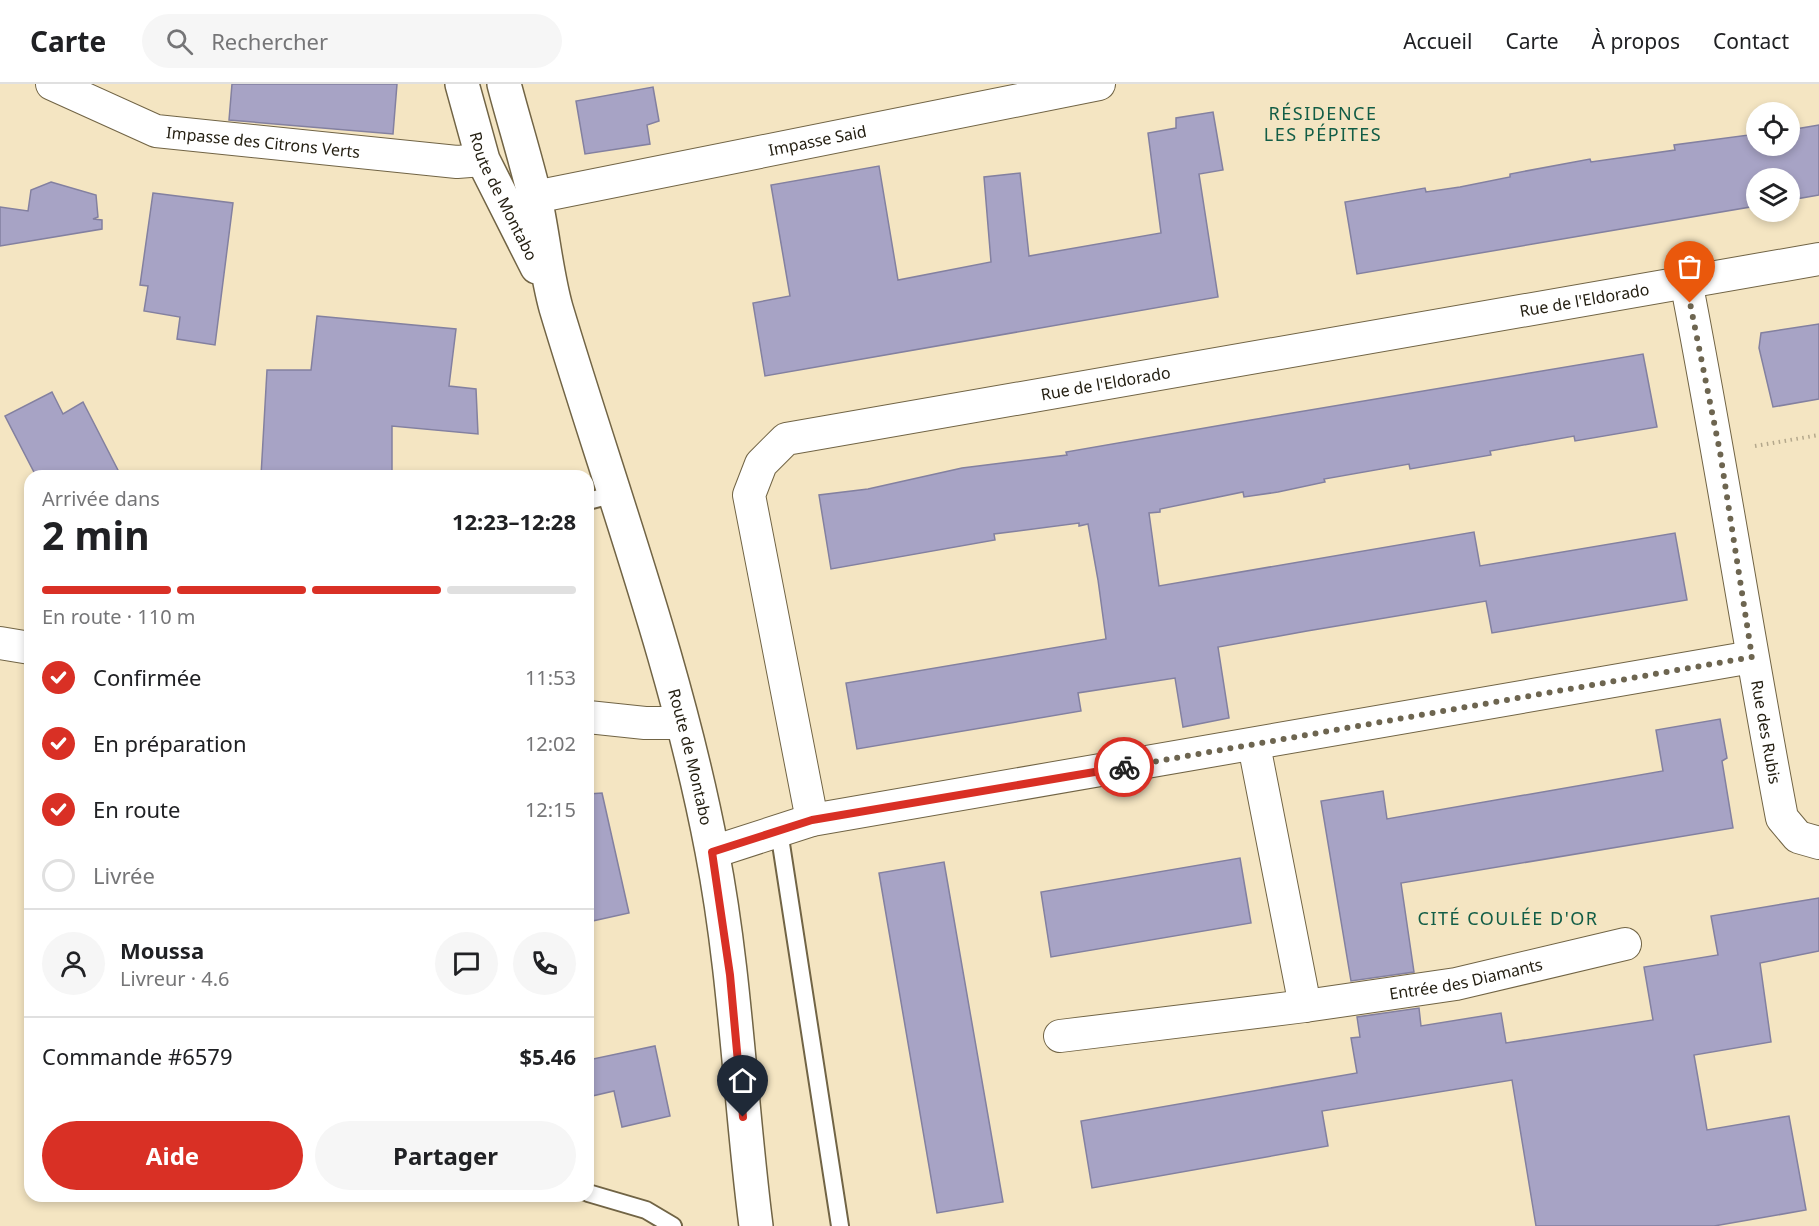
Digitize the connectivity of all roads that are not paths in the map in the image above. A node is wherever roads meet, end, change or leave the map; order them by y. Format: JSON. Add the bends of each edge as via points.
{"nodes":[{"id":1,"x":52,"y":84,"type":"edge"},
{"id":2,"x":462,"y":84,"type":"edge"},
{"id":3,"x":504,"y":84,"type":"edge"},
{"id":4,"x":1099,"y":84,"type":"edge"},
{"id":5,"x":483,"y":160,"type":"junction"},
{"id":6,"x":535,"y":197,"type":"junction"},
{"id":7,"x":1819,"y":259,"type":"edge"},
{"id":8,"x":1686,"y":281,"type":"junction"},
{"id":9,"x":555,"y":304,"type":"junction"},
{"id":10,"x":602,"y":497,"type":"edge"},
{"id":11,"x":0,"y":644,"type":"edge"},
{"id":12,"x":24,"y":647,"type":"edge"},
{"id":13,"x":1752,"y":657,"type":"junction"},
{"id":14,"x":594,"y":718,"type":"edge"},
{"id":15,"x":682,"y":723,"type":"junction"},
{"id":16,"x":1254,"y":745,"type":"junction"},
{"id":17,"x":812,"y":820,"type":"junction"},
{"id":18,"x":779,"y":831,"type":"junction"},
{"id":19,"x":1819,"y":843,"type":"edge"},
{"id":20,"x":712,"y":852,"type":"junction"},
{"id":21,"x":1625,"y":944,"type":"dead end"},
{"id":22,"x":1305,"y":1006,"type":"junction"},
{"id":23,"x":1060,"y":1036,"type":"dead end"},
{"id":24,"x":594,"y":1195,"type":"edge"},
{"id":25,"x":673,"y":1226,"type":"edge"},
{"id":26,"x":756,"y":1226,"type":"edge"},
{"id":27,"x":840,"y":1226,"type":"edge"}],
"edges":[{"from":1,"to":5,"type":"street","name":"Impasse des Citrons Verts","via":[[156,130],[456,162]]},
{"from":2,"to":5,"type":"main road","name":"Route de Montabo"},
{"from":3,"to":6,"type":"main road","name":"Route de Montabo"},
{"from":4,"to":6,"type":"street","name":"Impasse Said"},
{"from":5,"to":9,"type":"main road","name":"Route de Montabo"},
{"from":6,"to":9,"type":"main road","name":"Route de Montabo"},
{"from":7,"to":8,"type":"street","name":"Rue de l'Eldorado"},
{"from":8,"to":13,"type":"street","name":"Rue des Rubis","via":[[1720,452]]},
{"from":8,"to":17,"type":"street","name":"Rue de l'Eldorado","via":[[786,439],[761,464],[748,495]]},
{"from":9,"to":10,"type":"main road","name":"Route de Montabo"},
{"from":10,"to":15,"type":"main road","name":"Route de Montabo"},
{"from":11,"to":12,"type":"street"},
{"from":13,"to":16,"type":"street"},
{"from":13,"to":19,"type":"street","name":"Rue des Rubis","via":[[1782,818],[1798,837]]},
{"from":14,"to":15,"type":"street"},
{"from":15,"to":20,"type":"main road","name":"Route de Montabo"},
{"from":16,"to":17,"type":"street"},
{"from":16,"to":22,"type":"street"},
{"from":17,"to":18,"type":"street"},
{"from":18,"to":20,"type":"street"},
{"from":18,"to":27,"type":"lane"},
{"from":20,"to":26,"type":"main road","name":"Route de Montabo","via":[[730,975]]},
{"from":21,"to":22,"type":"street","name":"Entrée des Diamants","via":[[1456,984]]},
{"from":22,"to":23,"type":"street","name":"Entrée des Diamants"},
{"from":24,"to":25,"type":"lane","via":[[646,1210]]}]}
